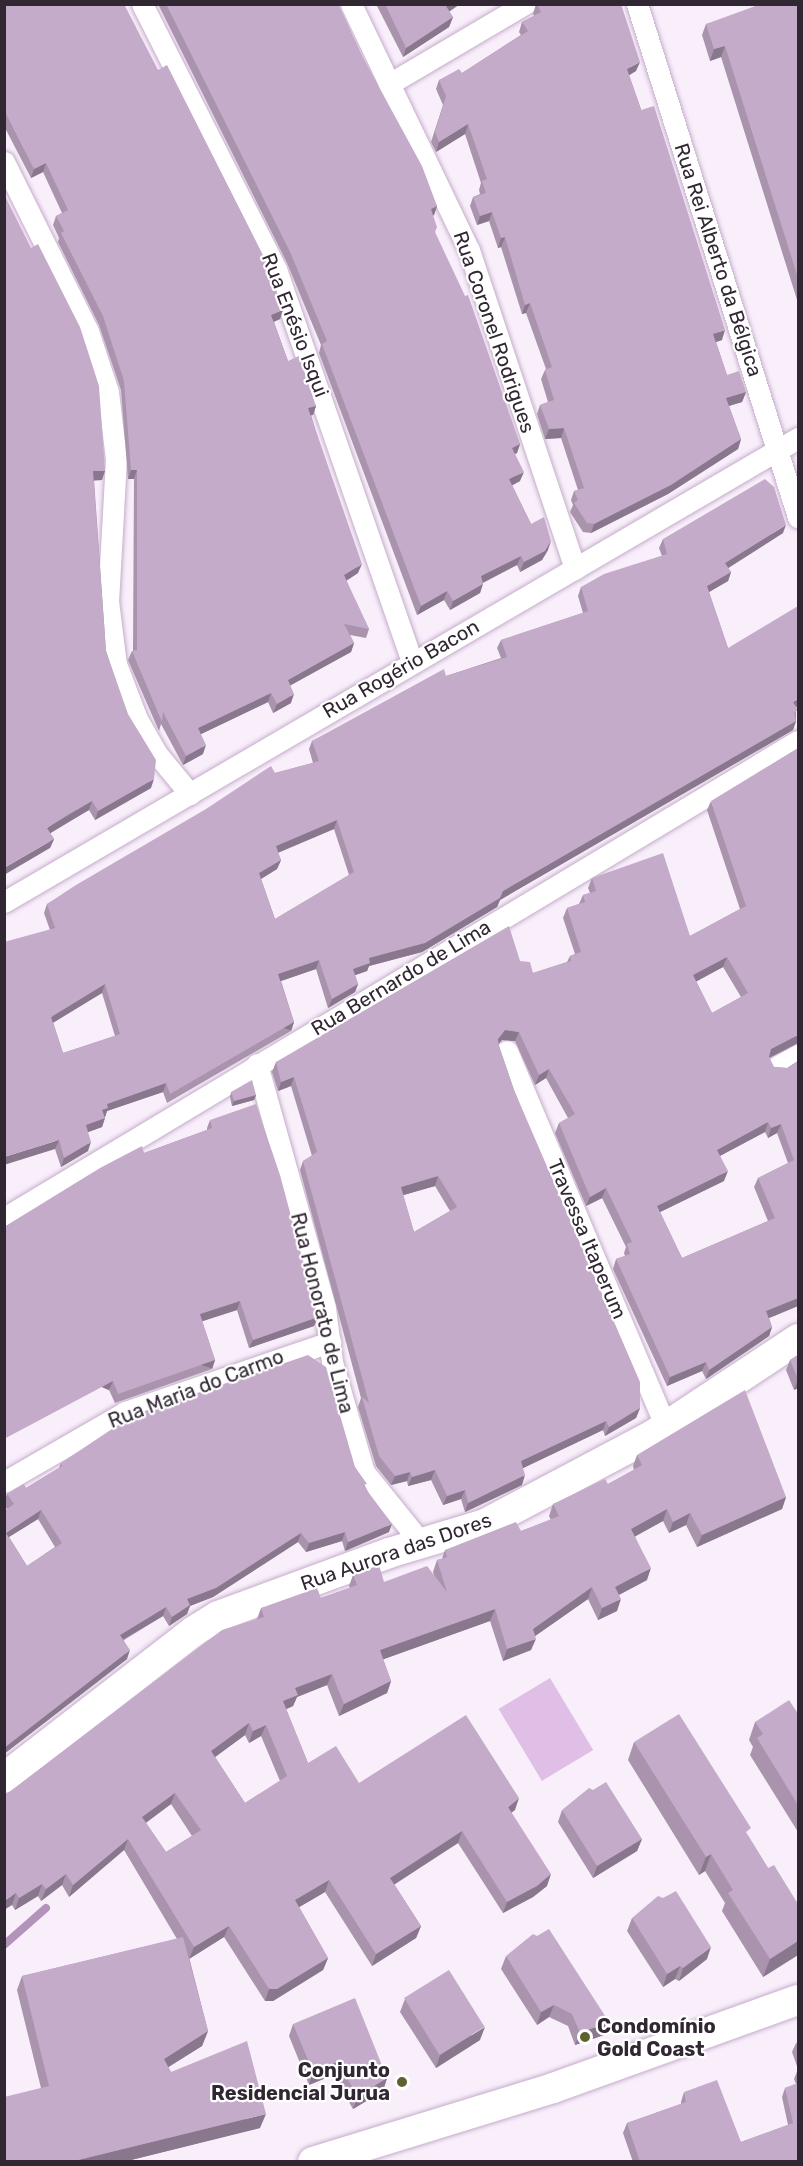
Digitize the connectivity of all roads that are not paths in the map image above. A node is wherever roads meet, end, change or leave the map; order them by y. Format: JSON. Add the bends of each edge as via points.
{"nodes":[{"id":1,"x":142,"y":4,"type":"edge"},
{"id":2,"x":351,"y":4,"type":"edge"},
{"id":3,"x":525,"y":4,"type":"edge"},
{"id":4,"x":637,"y":4,"type":"edge"},
{"id":5,"x":389,"y":84,"type":"junction"},
{"id":6,"x":4,"y":162,"type":"edge"},
{"id":7,"x":798,"y":438,"type":"edge"},
{"id":8,"x":778,"y":450,"type":"junction"},
{"id":9,"x":798,"y":516,"type":"edge"},
{"id":10,"x":575,"y":569,"type":"junction"},
{"id":11,"x":412,"y":662,"type":"junction"},
{"id":12,"x":798,"y":741,"type":"edge"},
{"id":13,"x":190,"y":794,"type":"junction"},
{"id":14,"x":4,"y":902,"type":"edge"},
{"id":15,"x":507,"y":1051,"type":"dead end"},
{"id":16,"x":798,"y":1056,"type":"edge"},
{"id":17,"x":257,"y":1064,"type":"junction"},
{"id":18,"x":778,"y":1066,"type":"edge"},
{"id":19,"x":4,"y":1218,"type":"edge"},
{"id":20,"x":798,"y":1339,"type":"edge"},
{"id":21,"x":330,"y":1342,"type":"junction"},
{"id":22,"x":666,"y":1427,"type":"junction"},
{"id":23,"x":4,"y":1482,"type":"edge"},
{"id":24,"x":422,"y":1544,"type":"junction"},
{"id":25,"x":4,"y":1779,"type":"edge"},
{"id":26,"x":798,"y":2000,"type":"edge"},
{"id":27,"x":313,"y":2162,"type":"edge"}],
"edges":[{"from":1,"to":11,"type":"street","name":"Rua Enésio Isqui","via":[[276,269]]},
{"from":2,"to":5,"type":"street","name":"Rua Coronel Rodrigues"},
{"from":3,"to":5,"type":"street"},
{"from":4,"to":8,"type":"street","name":"Rua Rei Alberto da Bélgica"},
{"from":5,"to":10,"type":"street","name":"Rua Coronel Rodrigues","via":[[469,250]]},
{"from":6,"to":13,"type":"street","via":[[88,331],[108,392],[116,459],[108,601],[116,664],[137,719],[157,753]]},
{"from":7,"to":8,"type":"street","name":"Rua Rogério Bacon"},
{"from":8,"to":9,"type":"street","name":"Rua Rei Alberto da Bélgica"},
{"from":8,"to":10,"type":"street","name":"Rua Rogério Bacon"},
{"from":10,"to":11,"type":"street","name":"Rua Rogério Bacon"},
{"from":11,"to":13,"type":"street","name":"Rua Rogério Bacon"},
{"from":12,"to":17,"type":"street","name":"Rua Bernardo de Lima"},
{"from":13,"to":14,"type":"street","name":"Rua Rogério Bacon"},
{"from":15,"to":22,"type":"street","name":"Travessa Itaperum"},
{"from":16,"to":18,"type":"street"},
{"from":17,"to":19,"type":"street","name":"Rua Bernardo de Lima"},
{"from":17,"to":21,"type":"street","name":"Rua Honorato de Lima","via":[[325,1308]]},
{"from":20,"to":22,"type":"main road","name":"Rua Aurora das Dores"},
{"from":21,"to":23,"type":"street","name":"Rua Maria do Carmo","via":[[125,1412]]},
{"from":21,"to":24,"type":"street","name":"Rua Honorato de Lima","via":[[364,1472]]},
{"from":22,"to":24,"type":"main road","name":"Rua Aurora das Dores","via":[[484,1524]]},
{"from":24,"to":25,"type":"main road","name":"Rua Aurora das Dores","via":[[218,1617],[194,1631]]},
{"from":26,"to":27,"type":"main road","via":[[553,2088]]}]}
